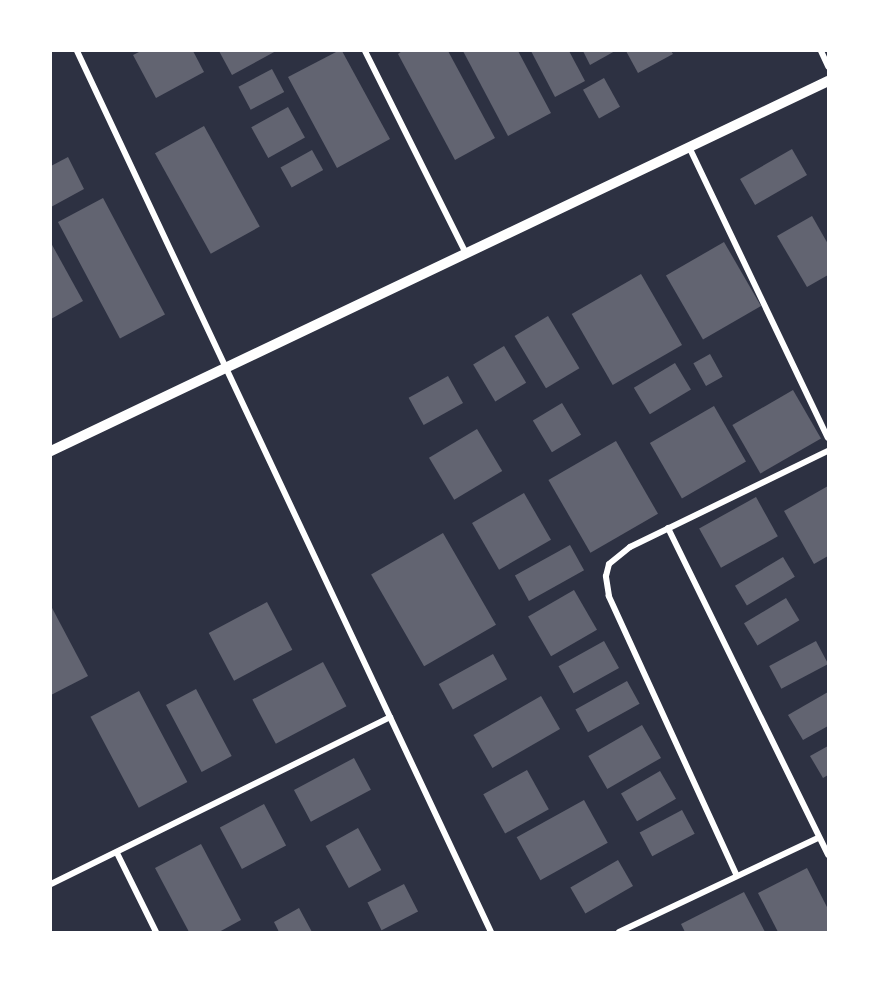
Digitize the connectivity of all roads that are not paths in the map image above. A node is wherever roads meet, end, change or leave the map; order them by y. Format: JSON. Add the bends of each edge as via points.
{"nodes":[{"id":1,"x":77,"y":51,"type":"edge"},
{"id":2,"x":365,"y":51,"type":"edge"},
{"id":3,"x":821,"y":51,"type":"edge"},
{"id":4,"x":828,"y":66,"type":"edge"},
{"id":5,"x":828,"y":81,"type":"edge"},
{"id":6,"x":690,"y":149,"type":"junction"},
{"id":7,"x":466,"y":254,"type":"junction"},
{"id":8,"x":226,"y":368,"type":"junction"},
{"id":9,"x":828,"y":438,"type":"edge"},
{"id":10,"x":51,"y":451,"type":"edge"},
{"id":11,"x":828,"y":451,"type":"edge"},
{"id":12,"x":668,"y":528,"type":"junction"},
{"id":13,"x":390,"y":717,"type":"junction"},
{"id":14,"x":818,"y":838,"type":"junction"},
{"id":15,"x":117,"y":853,"type":"junction"},
{"id":16,"x":828,"y":855,"type":"edge"},
{"id":17,"x":736,"y":874,"type":"junction"},
{"id":18,"x":51,"y":884,"type":"edge"},
{"id":19,"x":156,"y":932,"type":"edge"},
{"id":20,"x":490,"y":932,"type":"edge"},
{"id":21,"x":619,"y":932,"type":"edge"}],
"edges":[{"from":1,"to":8,"type":"street"},
{"from":2,"to":7,"type":"street"},
{"from":3,"to":4,"type":"street"},
{"from":5,"to":6,"type":"street"},
{"from":6,"to":7,"type":"street"},
{"from":6,"to":9,"type":"street"},
{"from":7,"to":8,"type":"street"},
{"from":8,"to":10,"type":"street"},
{"from":8,"to":13,"type":"street"},
{"from":11,"to":12,"type":"street"},
{"from":12,"to":14,"type":"street"},
{"from":12,"to":17,"type":"street","via":[[618,554],[606,576],[609,596]]},
{"from":13,"to":15,"type":"street"},
{"from":13,"to":20,"type":"street"},
{"from":14,"to":16,"type":"street"},
{"from":14,"to":17,"type":"street"},
{"from":15,"to":18,"type":"street"},
{"from":15,"to":19,"type":"street"},
{"from":17,"to":21,"type":"street"}]}
